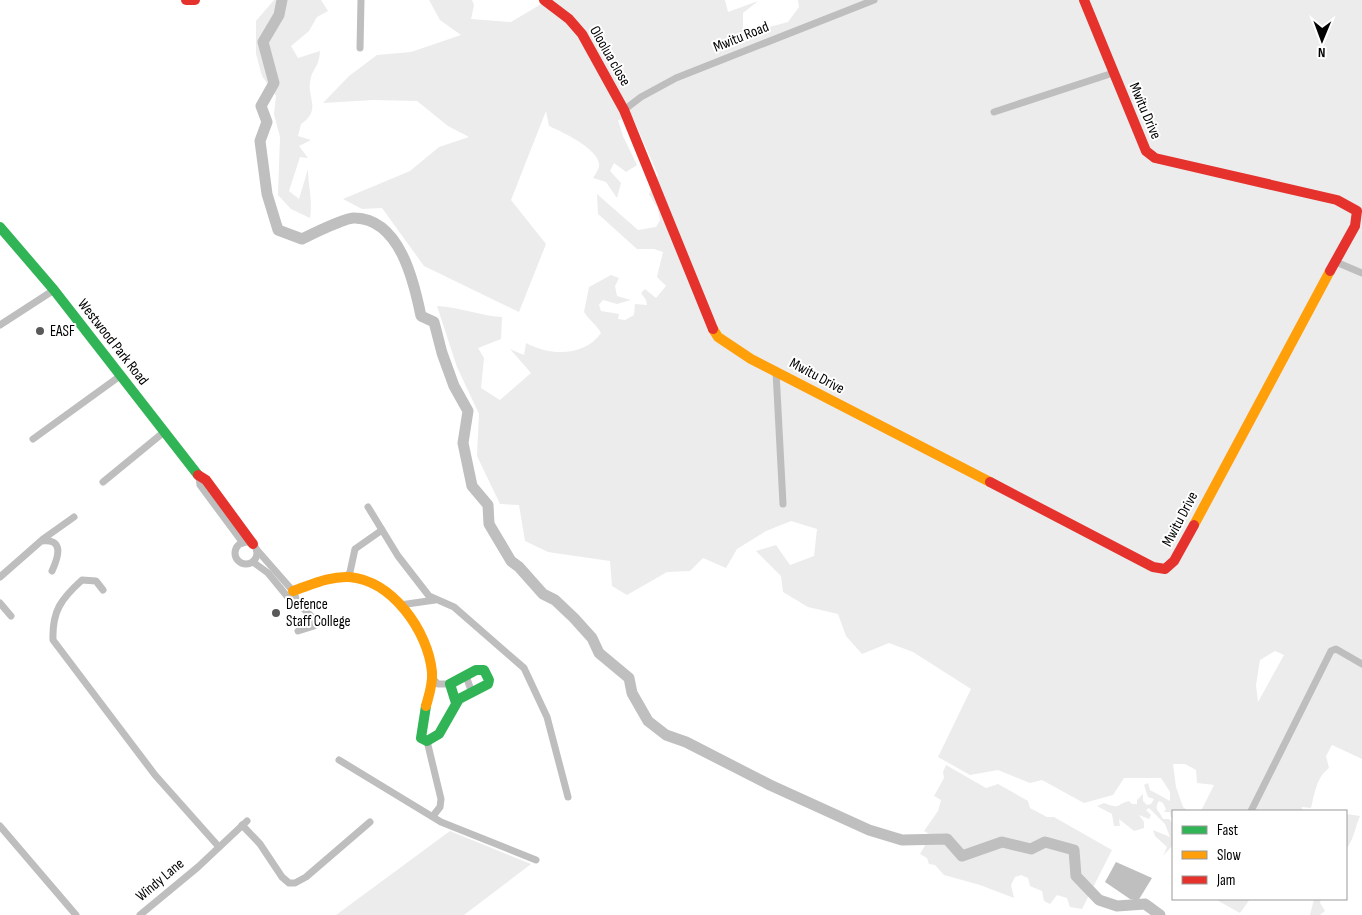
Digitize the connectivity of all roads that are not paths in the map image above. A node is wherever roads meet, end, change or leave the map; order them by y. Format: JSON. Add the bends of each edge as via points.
{"nodes":[{"id":1,"x":186,"y":0,"type":"edge"},
{"id":2,"x":195,"y":0,"type":"edge"},
{"id":3,"x":361,"y":0,"type":"edge"},
{"id":4,"x":544,"y":0,"type":"edge"},
{"id":5,"x":874,"y":0,"type":"edge"},
{"id":6,"x":1084,"y":0,"type":"edge"},
{"id":7,"x":360,"y":48,"type":"dead end"},
{"id":8,"x":1113,"y":73,"type":"junction"},
{"id":9,"x":624,"y":110,"type":"junction"},
{"id":10,"x":994,"y":112,"type":"dead end"},
{"id":11,"x":0,"y":227,"type":"edge"},
{"id":12,"x":1336,"y":262,"type":"junction"},
{"id":13,"x":1362,"y":273,"type":"edge"},
{"id":14,"x":52,"y":288,"type":"junction"},
{"id":15,"x":0,"y":320,"type":"edge"},
{"id":16,"x":0,"y":325,"type":"edge"},
{"id":17,"x":776,"y":372,"type":"junction"},
{"id":18,"x":120,"y":376,"type":"junction"},
{"id":19,"x":164,"y":432,"type":"junction"},
{"id":20,"x":33,"y":439,"type":"dead end"},
{"id":21,"x":103,"y":482,"type":"dead end"},
{"id":22,"x":783,"y":504,"type":"dead end"},
{"id":23,"x":368,"y":506,"type":"dead end"},
{"id":24,"x":74,"y":517,"type":"dead end"},
{"id":25,"x":382,"y":530,"type":"junction"},
{"id":26,"x":41,"y":541,"type":"junction"},
{"id":27,"x":251,"y":546,"type":"junction"},
{"id":28,"x":253,"y":562,"type":"junction"},
{"id":29,"x":52,"y":571,"type":"dead end"},
{"id":30,"x":347,"y":576,"type":"junction"},
{"id":31,"x":0,"y":577,"type":"edge"},
{"id":32,"x":102,"y":590,"type":"dead end"},
{"id":33,"x":293,"y":591,"type":"junction"},
{"id":34,"x":435,"y":600,"type":"junction"},
{"id":35,"x":0,"y":603,"type":"edge"},
{"id":36,"x":298,"y":603,"type":"junction"},
{"id":37,"x":400,"y":605,"type":"junction"},
{"id":38,"x":11,"y":616,"type":"dead end"},
{"id":39,"x":298,"y":631,"type":"dead end"},
{"id":40,"x":1362,"y":664,"type":"edge"},
{"id":41,"x":466,"y":676,"type":"junction"},
{"id":42,"x":432,"y":678,"type":"junction"},
{"id":43,"x":450,"y":684,"type":"junction"},
{"id":44,"x":471,"y":690,"type":"junction"},
{"id":45,"x":456,"y":703,"type":"junction"},
{"id":46,"x":427,"y":741,"type":"junction"},
{"id":47,"x":339,"y":760,"type":"dead end"},
{"id":48,"x":568,"y":798,"type":"dead end"},
{"id":49,"x":1252,"y":810,"type":"edge"},
{"id":50,"x":433,"y":816,"type":"junction"},
{"id":51,"x":370,"y":822,"type":"dead end"},
{"id":52,"x":0,"y":826,"type":"edge"},
{"id":53,"x":219,"y":847,"type":"junction"},
{"id":54,"x":536,"y":860,"type":"dead end"},
{"id":55,"x":76,"y":915,"type":"edge"},
{"id":56,"x":140,"y":915,"type":"edge"}],
"edges":[{"from":1,"to":2,"type":"street"},
{"from":3,"to":7,"type":"street"},
{"from":4,"to":9,"type":"street","name":"Oloolua close","via":[[569,19],[582,34]]},
{"from":5,"to":9,"type":"street","name":"Mwitu Road","via":[[676,78],[640,97]]},
{"from":6,"to":8,"type":"street","name":"Mwitu Drive"},
{"from":8,"to":10,"type":"street"},
{"from":8,"to":12,"type":"street","name":"Mwitu Drive","via":[[1141,143],[1155,158],[1337,200],[1357,211],[1355,226]]},
{"from":9,"to":17,"type":"street","name":"Mwitu Drive","via":[[708,320],[718,337]]},
{"from":11,"to":14,"type":"street","name":"Westwood Park Road"},
{"from":12,"to":13,"type":"street"},
{"from":12,"to":17,"type":"street","name":"Mwitu Drive","via":[[1174,561],[1165,568],[1154,567]]},
{"from":14,"to":15,"type":"street"},
{"from":14,"to":16,"type":"street"},
{"from":14,"to":18,"type":"street","name":"Westwood Park Road"},
{"from":17,"to":22,"type":"street"},
{"from":18,"to":19,"type":"street","name":"Westwood Park Road"},
{"from":18,"to":20,"type":"street"},
{"from":19,"to":21,"type":"street"},
{"from":19,"to":27,"type":"street","name":"Westwood Park Road","via":[[199,477],[206,480]]},
{"from":23,"to":25,"type":"street"},
{"from":24,"to":26,"type":"street"},
{"from":25,"to":30,"type":"street","via":[[355,549]]},
{"from":25,"to":34,"type":"street","via":[[423,590]]},
{"from":26,"to":29,"type":"street","via":[[49,540],[59,550]]},
{"from":26,"to":31,"type":"street"},
{"from":27,"to":28,"type":"street","via":[[257,556]]},
{"from":27,"to":28,"type":"street","via":[[236,549],[237,558],[244,564]]},
{"from":27,"to":33,"type":"street"},
{"from":28,"to":36,"type":"street","via":[[291,601]]},
{"from":30,"to":33,"type":"street"},
{"from":30,"to":37,"type":"street","via":[[382,587]]},
{"from":32,"to":53,"type":"street","via":[[96,582],[82,580],[69,592],[56,608],[53,640],[156,775]]},
{"from":33,"to":36,"type":"street"},
{"from":34,"to":37,"type":"street"},
{"from":34,"to":48,"type":"street","via":[[454,607],[524,668],[547,717]]},
{"from":35,"to":38,"type":"street"},
{"from":36,"to":39,"type":"street","via":[[315,620],[314,626]]},
{"from":37,"to":42,"type":"street","via":[[423,644],[432,667]]},
{"from":40,"to":49,"type":"street","via":[[1336,649],[1331,651]]},
{"from":41,"to":43,"type":"street"},
{"from":41,"to":44,"type":"street"},
{"from":41,"to":44,"type":"street","via":[[476,670],[484,670],[489,680],[488,684]]},
{"from":42,"to":43,"type":"street","via":[[438,684]]},
{"from":42,"to":46,"type":"street","via":[[420,727],[421,738]]},
{"from":43,"to":45,"type":"street"},
{"from":44,"to":45,"type":"street"},
{"from":45,"to":46,"type":"street","via":[[440,735]]},
{"from":46,"to":50,"type":"street","via":[[441,799]]},
{"from":47,"to":50,"type":"street"},
{"from":50,"to":54,"type":"street"},
{"from":51,"to":53,"type":"street","name":"Windy Lane","via":[[306,878],[295,883],[289,883],[282,876],[244,823]]},
{"from":52,"to":55,"type":"street"},
{"from":53,"to":56,"type":"street","name":"Windy Lane"}]}
